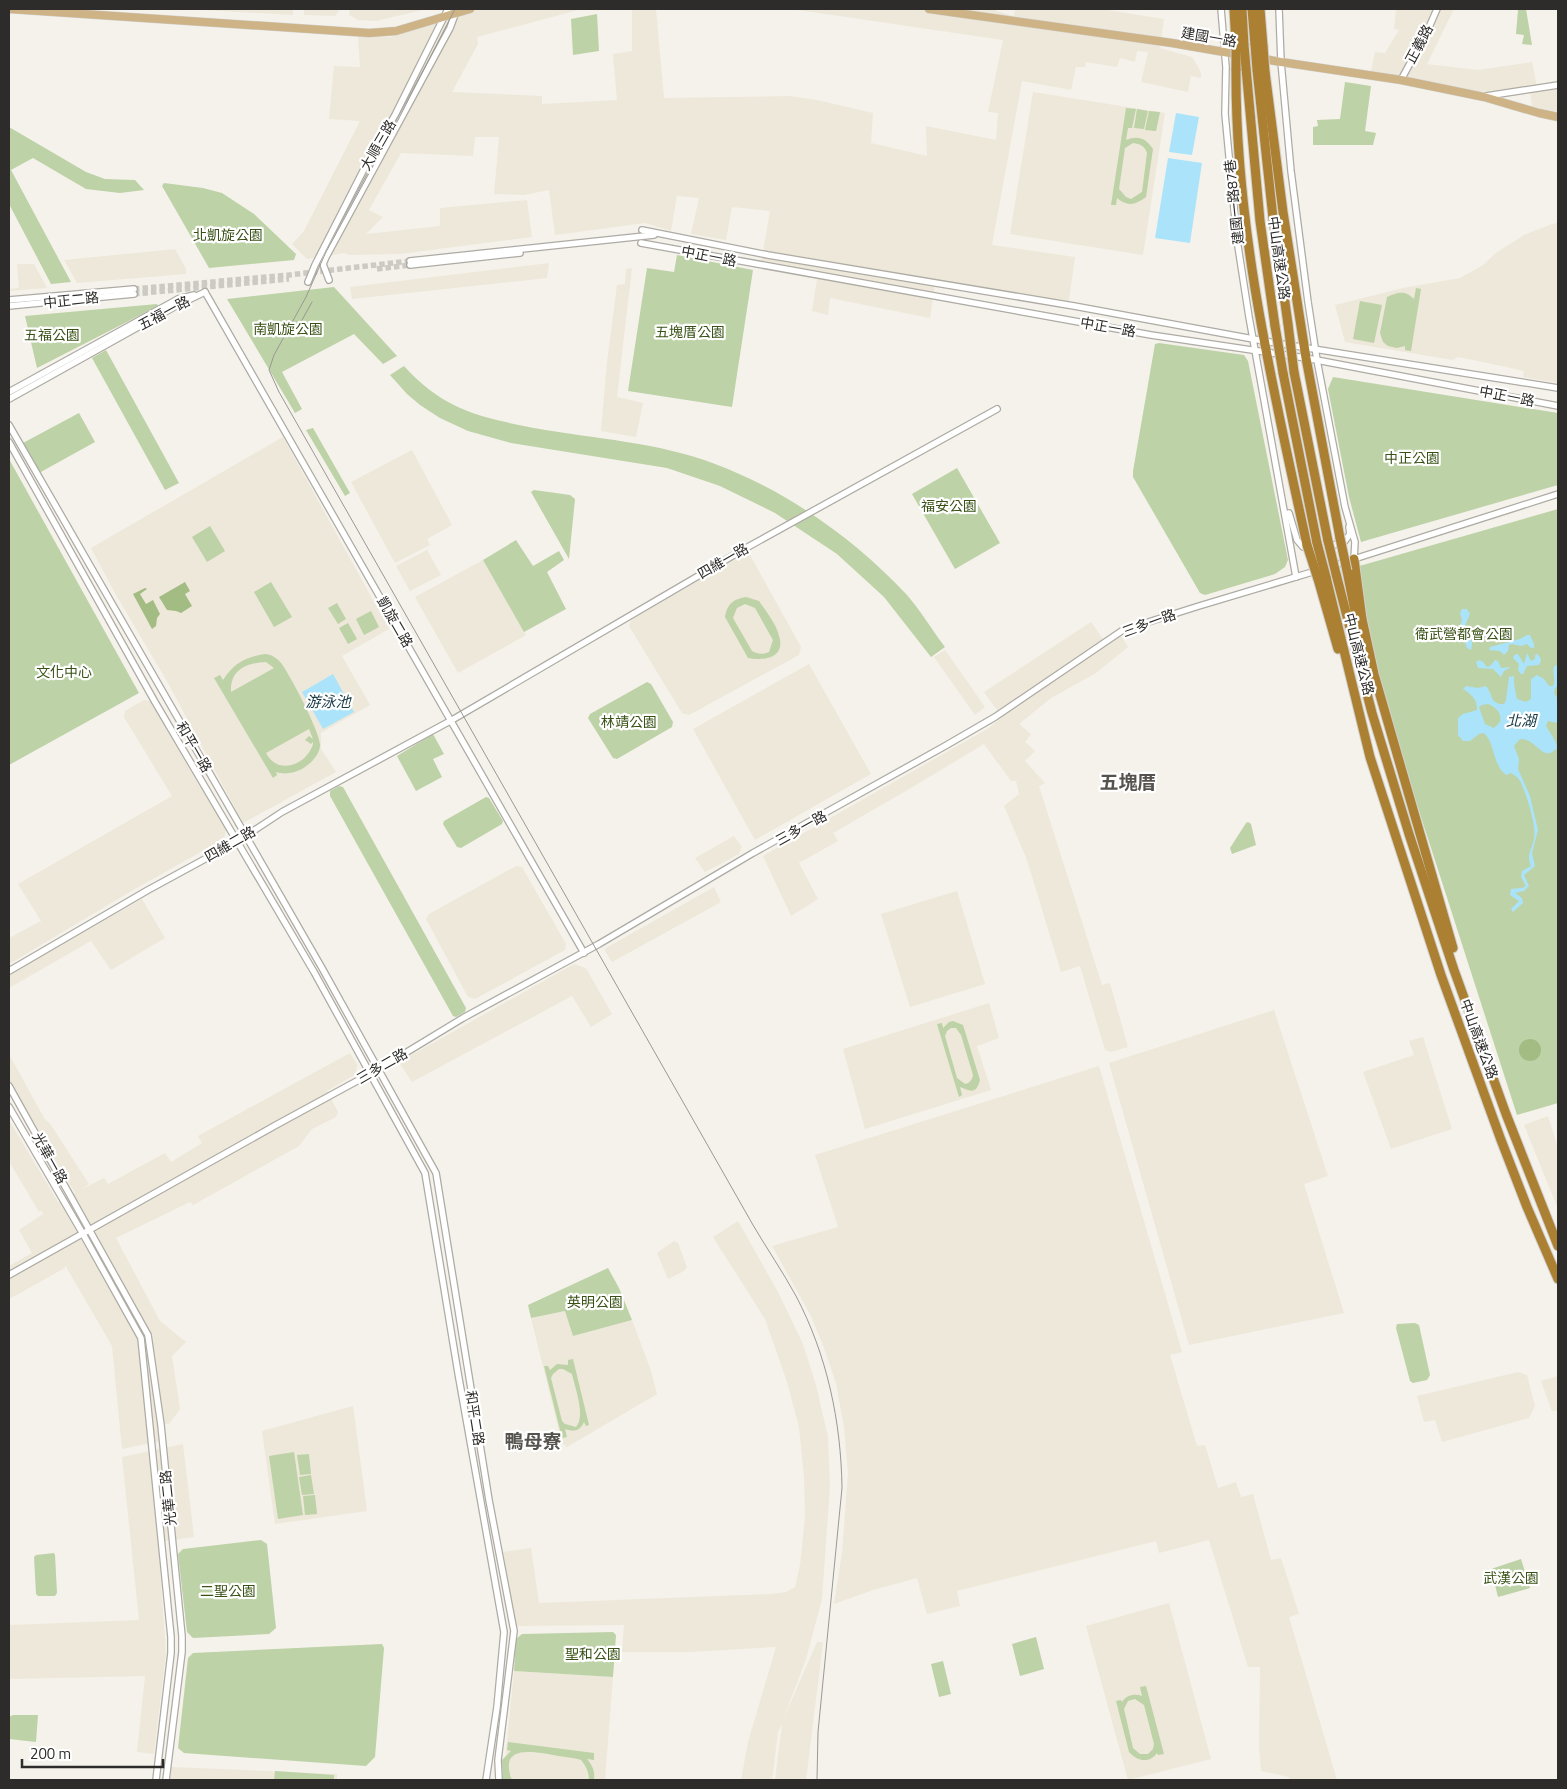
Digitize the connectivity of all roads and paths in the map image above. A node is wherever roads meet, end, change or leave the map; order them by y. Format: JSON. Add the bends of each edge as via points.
{"nodes":[{"id":1,"x":9,"y":9,"type":"edge"},
{"id":2,"x":470,"y":9,"type":"edge"},
{"id":3,"x":929,"y":9,"type":"edge"},
{"id":4,"x":1220,"y":9,"type":"edge"},
{"id":5,"x":1234,"y":9,"type":"edge"},
{"id":6,"x":1242,"y":9,"type":"edge"},
{"id":7,"x":1252,"y":9,"type":"edge"},
{"id":8,"x":1260,"y":9,"type":"edge"},
{"id":9,"x":1279,"y":9,"type":"edge"},
{"id":10,"x":1437,"y":9,"type":"edge"},
{"id":11,"x":456,"y":11,"type":"edge"},
{"id":12,"x":446,"y":12,"type":"edge"},
{"id":13,"x":1240,"y":45,"type":"junction"},
{"id":14,"x":1259,"y":46,"type":"junction"},
{"id":15,"x":1225,"y":53,"type":"junction"},
{"id":16,"x":1281,"y":62,"type":"junction"},
{"id":17,"x":1261,"y":71,"type":"junction"},
{"id":18,"x":1401,"y":80,"type":"junction"},
{"id":19,"x":1558,"y":85,"type":"edge"},
{"id":20,"x":1484,"y":97,"type":"junction"},
{"id":21,"x":1558,"y":117,"type":"edge"},
{"id":22,"x":642,"y":230,"type":"dead end"},
{"id":23,"x":661,"y":234,"type":"junction"},
{"id":24,"x":641,"y":243,"type":"dead end"},
{"id":25,"x":658,"y":246,"type":"junction"},
{"id":26,"x":329,"y":280,"type":"dead end"},
{"id":27,"x":308,"y":282,"type":"dead end"},
{"id":28,"x":205,"y":292,"type":"junction"},
{"id":29,"x":9,"y":300,"type":"edge"},
{"id":30,"x":9,"y":306,"type":"edge"},
{"id":31,"x":1253,"y":339,"type":"junction"},
{"id":32,"x":1264,"y":341,"type":"junction"},
{"id":33,"x":1304,"y":347,"type":"junction"},
{"id":34,"x":1315,"y":349,"type":"junction"},
{"id":35,"x":1255,"y":350,"type":"junction"},
{"id":36,"x":1266,"y":352,"type":"junction"},
{"id":37,"x":1306,"y":358,"type":"junction"},
{"id":38,"x":1317,"y":360,"type":"junction"},
{"id":39,"x":1558,"y":388,"type":"edge"},
{"id":40,"x":9,"y":392,"type":"edge"},
{"id":41,"x":9,"y":399,"type":"edge"},
{"id":42,"x":1558,"y":406,"type":"edge"},
{"id":43,"x":997,"y":409,"type":"dead end"},
{"id":44,"x":9,"y":425,"type":"edge"},
{"id":45,"x":9,"y":442,"type":"edge"},
{"id":46,"x":1278,"y":473,"type":"junction"},
{"id":47,"x":1558,"y":494,"type":"edge"},
{"id":48,"x":1346,"y":506,"type":"junction"},
{"id":49,"x":1354,"y":559,"type":"junction"},
{"id":50,"x":1296,"y":577,"type":"junction"},
{"id":51,"x":1322,"y":578,"type":"junction"},
{"id":52,"x":452,"y":720,"type":"junction"},
{"id":53,"x":1409,"y":834,"type":"junction"},
{"id":54,"x":246,"y":837,"type":"junction"},
{"id":55,"x":238,"y":841,"type":"junction"},
{"id":56,"x":753,"y":853,"type":"joint"},
{"id":57,"x":584,"y":953,"type":"junction"},
{"id":58,"x":9,"y":971,"type":"edge"},
{"id":59,"x":1473,"y":1023,"type":"junction"},
{"id":60,"x":379,"y":1069,"type":"junction"},
{"id":61,"x":371,"y":1073,"type":"junction"},
{"id":62,"x":9,"y":1086,"type":"edge"},
{"id":63,"x":9,"y":1107,"type":"edge"},
{"id":64,"x":90,"y":1230,"type":"junction"},
{"id":65,"x":83,"y":1234,"type":"junction"},
{"id":66,"x":1558,"y":1246,"type":"edge"},
{"id":67,"x":9,"y":1276,"type":"edge"},
{"id":68,"x":1558,"y":1278,"type":"edge"},
{"id":69,"x":497,"y":1707,"type":"junction"},
{"id":70,"x":505,"y":1708,"type":"junction"},
{"id":71,"x":156,"y":1780,"type":"edge"},
{"id":72,"x":166,"y":1780,"type":"edge"},
{"id":73,"x":486,"y":1780,"type":"edge"},
{"id":74,"x":499,"y":1780,"type":"edge"}],
"edges":[{"from":1,"to":12,"type":"main road","via":[[369,33],[396,31]]},
{"from":2,"to":11,"type":"main road"},
{"from":3,"to":15,"type":"main road","name":"建國一路"},
{"from":4,"to":15,"type":"street","name":"建國一路87巷"},
{"from":5,"to":13,"type":"highway"},
{"from":6,"to":13,"type":"highway","name":"中山高速公路"},
{"from":7,"to":14,"type":"highway"},
{"from":8,"to":14,"type":"highway"},
{"from":9,"to":16,"type":"street"},
{"from":10,"to":18,"type":"street","name":"正義路"},
{"from":11,"to":12,"type":"main road"},
{"from":11,"to":26,"type":"street","name":"大順三路","via":[[450,28],[326,257],[323,264]]},
{"from":12,"to":27,"type":"street","name":"大順三路"},
{"from":13,"to":32,"type":"highway","bridge":true,"via":[[1236,68],[1236,108],[1244,216]]},
{"from":13,"to":51,"type":"highway","name":"中山高速公路","bridge":true,"via":[[1246,68],[1260,221],[1275,326]]},
{"from":14,"to":17,"type":"highway","bridge":true},
{"from":15,"to":16,"type":"main road","name":"建國一路"},
{"from":15,"to":31,"type":"street","name":"建國一路87巷","via":[[1225,114],[1237,240]]},
{"from":16,"to":18,"type":"main road","name":"建國一路"},
{"from":16,"to":34,"type":"street","via":[[1292,180]]},
{"from":17,"to":33,"type":"highway"},
{"from":17,"to":53,"type":"highway","name":"中山高速公路","bridge":true,"via":[[1273,218],[1294,372],[1336,574],[1372,713]]},
{"from":18,"to":20,"type":"main road","name":"建國一路"},
{"from":19,"to":20,"type":"street"},
{"from":20,"to":21,"type":"main road","name":"建國一路"},
{"from":22,"to":23,"type":"street","name":"中正一路"},
{"from":23,"to":25,"type":"street","name":"中正一路","via":[[410,263],[642,240]]},
{"from":23,"to":31,"type":"street","name":"中正一路"},
{"from":24,"to":25,"type":"street","name":"中正一路"},
{"from":25,"to":35,"type":"street","name":"中正一路","via":[[1142,333]]},
{"from":28,"to":40,"type":"street","name":"五福一路","via":[[178,299]]},
{"from":28,"to":41,"type":"street","name":"五福一路"},
{"from":28,"to":52,"type":"street","name":"凱旋二路"},
{"from":29,"to":30,"type":"street","name":"中正二路","via":[[134,291]]},
{"from":31,"to":32,"type":"street","name":"中正一路"},
{"from":31,"to":35,"type":"street","name":"建國一路87巷"},
{"from":32,"to":33,"type":"street","name":"中正一路"},
{"from":32,"to":36,"type":"highway"},
{"from":33,"to":34,"type":"street","name":"中正一路"},
{"from":33,"to":37,"type":"highway"},
{"from":34,"to":38,"type":"street"},
{"from":34,"to":39,"type":"street","name":"中正一路"},
{"from":35,"to":36,"type":"street","name":"中正一路"},
{"from":35,"to":46,"type":"street","name":"建國一路87巷"},
{"from":36,"to":37,"type":"street","name":"中正一路"},
{"from":36,"to":51,"type":"highway","bridge":true,"via":[[1308,544]]},
{"from":37,"to":38,"type":"street","name":"中正一路"},
{"from":37,"to":53,"type":"highway","bridge":true,"via":[[1362,651]]},
{"from":38,"to":42,"type":"street","name":"中正一路"},
{"from":38,"to":48,"type":"street"},
{"from":43,"to":52,"type":"street","name":"四維一路","via":[[750,546]]},
{"from":44,"to":54,"type":"street","name":"和平一路"},
{"from":45,"to":55,"type":"street","name":"和平一路","via":[[154,702]]},
{"from":46,"to":48,"type":"street","via":[[1297,540],[1303,547],[1314,550],[1344,542],[1350,534]]},
{"from":46,"to":50,"type":"street"},
{"from":47,"to":49,"type":"street","name":"三多一路"},
{"from":48,"to":49,"type":"street","via":[[1355,542]]},
{"from":49,"to":50,"type":"street","name":"三多一路"},
{"from":49,"to":59,"type":"highway","via":[[1374,674]]},
{"from":50,"to":56,"type":"street","name":"三多一路","via":[[1123,630],[995,717]]},
{"from":51,"to":68,"type":"highway","name":"中山高速公路","via":[[1370,757],[1441,975],[1501,1140]]},
{"from":52,"to":54,"type":"street","name":"四維二路","via":[[306,798]]},
{"from":52,"to":57,"type":"street","name":"凱旋二路"},
{"from":53,"to":59,"type":"highway","name":"中山高速公路"},
{"from":54,"to":55,"type":"street","name":"四維二路"},
{"from":54,"to":60,"type":"street","name":"和平一路"},
{"from":55,"to":58,"type":"street","name":"四維二路"},
{"from":55,"to":61,"type":"street","name":"和平一路"},
{"from":56,"to":57,"type":"street","name":"三多二路"},
{"from":57,"to":60,"type":"street","name":"三多二路","via":[[463,1018]]},
{"from":59,"to":66,"type":"highway","name":"中山高速公路"},
{"from":60,"to":61,"type":"street","name":"三多二路"},
{"from":60,"to":70,"type":"street","name":"和平二路","via":[[436,1173],[489,1500],[514,1631]]},
{"from":61,"to":64,"type":"street","name":"三多二路"},
{"from":61,"to":69,"type":"street","name":"和平二路","via":[[425,1173],[504,1632]]},
{"from":62,"to":64,"type":"street","name":"光華一路"},
{"from":63,"to":65,"type":"street","name":"光華一路"},
{"from":64,"to":65,"type":"street","name":"三多二路"},
{"from":64,"to":72,"type":"street","name":"光華二路","via":[[149,1340],[182,1636]]},
{"from":65,"to":67,"type":"street","name":"三多二路"},
{"from":65,"to":71,"type":"street","name":"光華二路","via":[[142,1344],[172,1644]]},
{"from":69,"to":70,"type":"street"},
{"from":69,"to":73,"type":"street","name":"和平二路"},
{"from":70,"to":74,"type":"street","name":"和平二路","via":[[498,1760]]}]}
